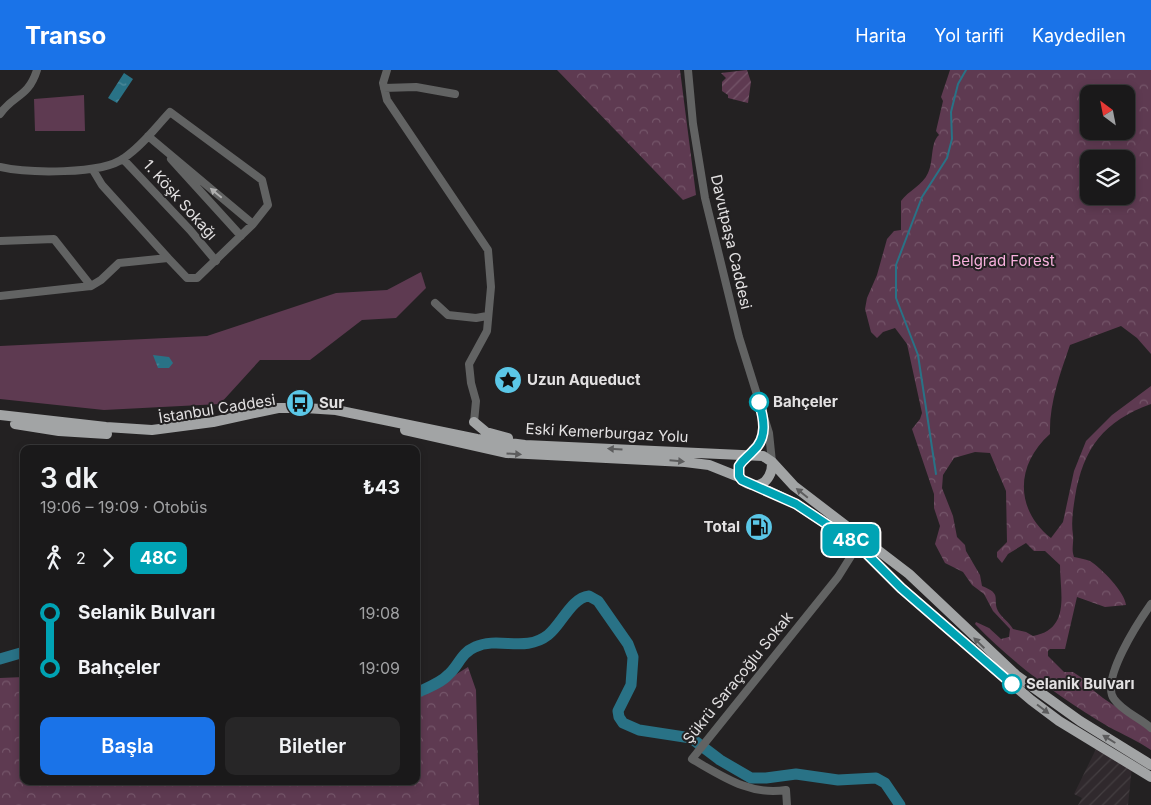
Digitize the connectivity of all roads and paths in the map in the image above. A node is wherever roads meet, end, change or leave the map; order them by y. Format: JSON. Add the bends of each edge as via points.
{"nodes":[{"id":1,"x":36,"y":70,"type":"edge"},
{"id":2,"x":386,"y":70,"type":"edge"},
{"id":3,"x":688,"y":70,"type":"edge"},
{"id":4,"x":384,"y":88,"type":"junction"},
{"id":5,"x":455,"y":94,"type":"dead end"},
{"id":6,"x":4,"y":104,"type":"edge"},
{"id":7,"x":0,"y":114,"type":"edge"},
{"id":8,"x":148,"y":136,"type":"junction"},
{"id":9,"x":165,"y":152,"type":"junction"},
{"id":10,"x":123,"y":159,"type":"junction"},
{"id":11,"x":0,"y":167,"type":"edge"},
{"id":12,"x":93,"y":170,"type":"junction"},
{"id":13,"x":253,"y":224,"type":"junction"},
{"id":14,"x":241,"y":236,"type":"junction"},
{"id":15,"x":0,"y":240,"type":"edge"},
{"id":16,"x":168,"y":258,"type":"junction"},
{"id":17,"x":216,"y":261,"type":"junction"},
{"id":18,"x":91,"y":286,"type":"junction"},
{"id":19,"x":0,"y":296,"type":"edge"},
{"id":20,"x":435,"y":303,"type":"dead end"},
{"id":21,"x":487,"y":316,"type":"junction"},
{"id":22,"x":0,"y":415,"type":"edge"},
{"id":23,"x":764,"y":418,"type":"junction"},
{"id":24,"x":0,"y":422,"type":"edge"},
{"id":25,"x":474,"y":422,"type":"junction"},
{"id":26,"x":142,"y":432,"type":"junction"},
{"id":27,"x":467,"y":440,"type":"junction"},
{"id":28,"x":524,"y":445,"type":"junction"},
{"id":29,"x":751,"y":453,"type":"junction"},
{"id":30,"x":772,"y":462,"type":"junction"},
{"id":31,"x":739,"y":476,"type":"junction"},
{"id":32,"x":758,"y":486,"type":"junction"},
{"id":33,"x":858,"y":545,"type":"junction"},
{"id":34,"x":1151,"y":604,"type":"edge"},
{"id":35,"x":1151,"y":728,"type":"edge"},
{"id":36,"x":1151,"y":765,"type":"edge"},
{"id":37,"x":1151,"y":777,"type":"edge"},
{"id":38,"x":787,"y":805,"type":"edge"}],
"edges":[{"from":1,"to":6,"type":"street","via":[[28,90]]},
{"from":2,"to":4,"type":"street"},
{"from":3,"to":23,"type":"street","name":"Davutpaşa Caddesi","via":[[705,198],[737,329]]},
{"from":4,"to":5,"type":"street","via":[[416,87]]},
{"from":4,"to":21,"type":"street","via":[[394,112],[488,250],[491,287]]},
{"from":6,"to":7,"type":"street"},
{"from":8,"to":9,"type":"street"},
{"from":8,"to":10,"type":"street"},
{"from":8,"to":13,"type":"street","via":[[170,112],[262,180],[268,205]]},
{"from":13,"to":9,"type":"street","one_way":true},
{"from":9,"to":14,"type":"street"},
{"from":10,"to":12,"type":"street"},
{"from":10,"to":17,"type":"street","name":"1. Köşk Sokağı"},
{"from":11,"to":12,"type":"street","via":[[15,171]]},
{"from":12,"to":16,"type":"street","via":[[102,185]]},
{"from":13,"to":14,"type":"street"},
{"from":14,"to":17,"type":"street"},
{"from":15,"to":18,"type":"street","via":[[54,239]]},
{"from":16,"to":17,"type":"street","via":[[187,278],[197,278]]},
{"from":16,"to":18,"type":"street","via":[[119,263]]},
{"from":18,"to":19,"type":"street"},
{"from":20,"to":21,"type":"street","via":[[448,315]]},
{"from":21,"to":25,"type":"street","via":[[487,331],[469,364],[476,401]]},
{"from":22,"to":26,"type":"main road","name":"İstanbul Caddesi"},
{"from":23,"to":29,"type":"street","via":[[760,444]]},
{"from":23,"to":30,"type":"street","name":"Davutpaşa Caddesi"},
{"from":24,"to":26,"type":"main road","name":"İstanbul Caddesi","via":[[59,431]]},
{"from":25,"to":27,"type":"main road"},
{"from":25,"to":28,"type":"main road","via":[[486,432]]},
{"from":26,"to":27,"type":"main road","name":"İstanbul Caddesi","via":[[278,408],[304,408],[336,410]]},
{"from":27,"to":28,"type":"main road","name":"Eski Kemerburgaz Yolu"},
{"from":27,"to":31,"type":"main road","name":"Eski Kemerburgaz Yolu","one_way":true,"via":[[507,453],[691,463],[709,465]]},
{"from":29,"to":28,"type":"main road","name":"Eski Kemerburgaz Yolu","one_way":true},
{"from":29,"to":30,"type":"main road"},
{"from":29,"to":31,"type":"main road","via":[[739,466]]},
{"from":30,"to":32,"type":"main road","via":[[771,474],[765,483]]},
{"from":36,"to":30,"type":"main road","one_way":true,"via":[[1080,722],[1016,675],[909,574],[794,486]]},
{"from":31,"to":32,"type":"main road","via":[[750,485]]},
{"from":32,"to":33,"type":"main road","via":[[796,504]]},
{"from":33,"to":37,"type":"main road","one_way":true,"via":[[901,588],[1031,700],[1059,721]]},
{"from":33,"to":38,"type":"street","name":"Şükrü Saraçoğlu Sokak","via":[[838,577],[692,759],[742,787],[766,792],[786,790]]},
{"from":34,"to":35,"type":"street","via":[[1126,646],[1110,686],[1112,698]]}]}
